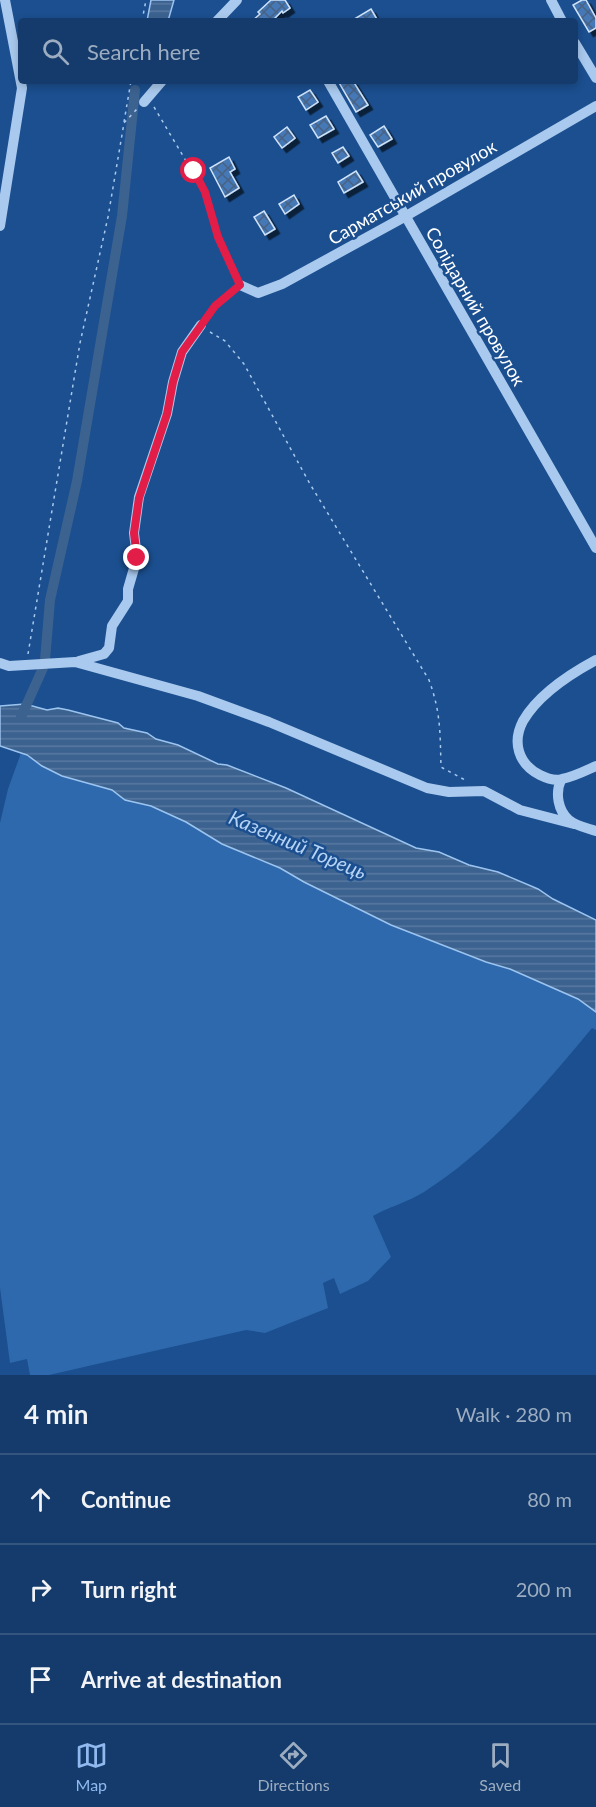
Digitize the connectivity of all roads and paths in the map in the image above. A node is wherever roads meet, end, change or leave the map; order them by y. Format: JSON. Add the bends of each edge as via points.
{"nodes":[{"id":1,"x":5,"y":0,"type":"edge"},
{"id":2,"x":146,"y":0,"type":"edge"},
{"id":3,"x":237,"y":0,"type":"edge"},
{"id":4,"x":551,"y":0,"type":"edge"},
{"id":5,"x":143,"y":18,"type":"edge"},
{"id":6,"x":220,"y":18,"type":"edge"},
{"id":7,"x":560,"y":18,"type":"edge"},
{"id":8,"x":578,"y":48,"type":"edge"},
{"id":9,"x":18,"y":67,"type":"edge"},
{"id":10,"x":596,"y":78,"type":"edge"},
{"id":11,"x":21,"y":84,"type":"edge"},
{"id":12,"x":130,"y":84,"type":"edge"},
{"id":13,"x":159,"y":84,"type":"edge"},
{"id":14,"x":330,"y":84,"type":"edge"},
{"id":15,"x":146,"y":99,"type":"joint"},
{"id":16,"x":596,"y":106,"type":"edge"},
{"id":17,"x":135,"y":111,"type":"dead end"},
{"id":18,"x":124,"y":123,"type":"junction"},
{"id":19,"x":406,"y":216,"type":"junction"},
{"id":20,"x":0,"y":226,"type":"edge"},
{"id":21,"x":240,"y":285,"type":"junction"},
{"id":22,"x":201,"y":325,"type":"junction"},
{"id":23,"x":596,"y":548,"type":"edge"},
{"id":24,"x":596,"y":660,"type":"edge"},
{"id":25,"x":75,"y":662,"type":"junction"},
{"id":26,"x":0,"y":663,"type":"edge"},
{"id":27,"x":26,"y":664,"type":"junction"},
{"id":28,"x":596,"y":766,"type":"edge"},
{"id":29,"x":561,"y":780,"type":"junction"},
{"id":30,"x":467,"y":782,"type":"dead end"},
{"id":31,"x":574,"y":824,"type":"junction"},
{"id":32,"x":596,"y":831,"type":"edge"}],
"edges":[{"from":1,"to":9,"type":"street"},
{"from":2,"to":5,"type":"path"},
{"from":3,"to":6,"type":"street"},
{"from":4,"to":7,"type":"street"},
{"from":8,"to":10,"type":"street"},
{"from":11,"to":20,"type":"street"},
{"from":12,"to":18,"type":"path"},
{"from":13,"to":15,"type":"street"},
{"from":14,"to":19,"type":"street","name":"Солідарний провулок"},
{"from":15,"to":21,"type":"path","via":[[205,192],[218,237]]},
{"from":16,"to":19,"type":"street","name":"Сарматський провулок"},
{"from":17,"to":18,"type":"path"},
{"from":18,"to":27,"type":"path","via":[[81,343]]},
{"from":19,"to":21,"type":"street","name":"Сарматський провулок","via":[[282,284],[258,293]]},
{"from":19,"to":23,"type":"street","name":"Солідарний провулок"},
{"from":21,"to":22,"type":"path","via":[[215,306]]},
{"from":22,"to":25,"type":"street","via":[[182,352],[167,414],[139,498],[134,533],[137,558],[128,601],[112,626],[110,648],[104,654]]},
{"from":22,"to":30,"type":"path","via":[[225,341],[244,364],[310,483],[429,680],[441,726],[441,767]]},
{"from":24,"to":29,"type":"street","via":[[540,700],[524,719],[517,736],[522,760],[533,771]]},
{"from":25,"to":27,"type":"street"},
{"from":25,"to":31,"type":"street","via":[[198,696],[427,788],[484,791],[520,810]]},
{"from":26,"to":27,"type":"street"},
{"from":28,"to":29,"type":"street"},
{"from":29,"to":31,"type":"street","via":[[560,806]]},
{"from":31,"to":32,"type":"street"}]}
